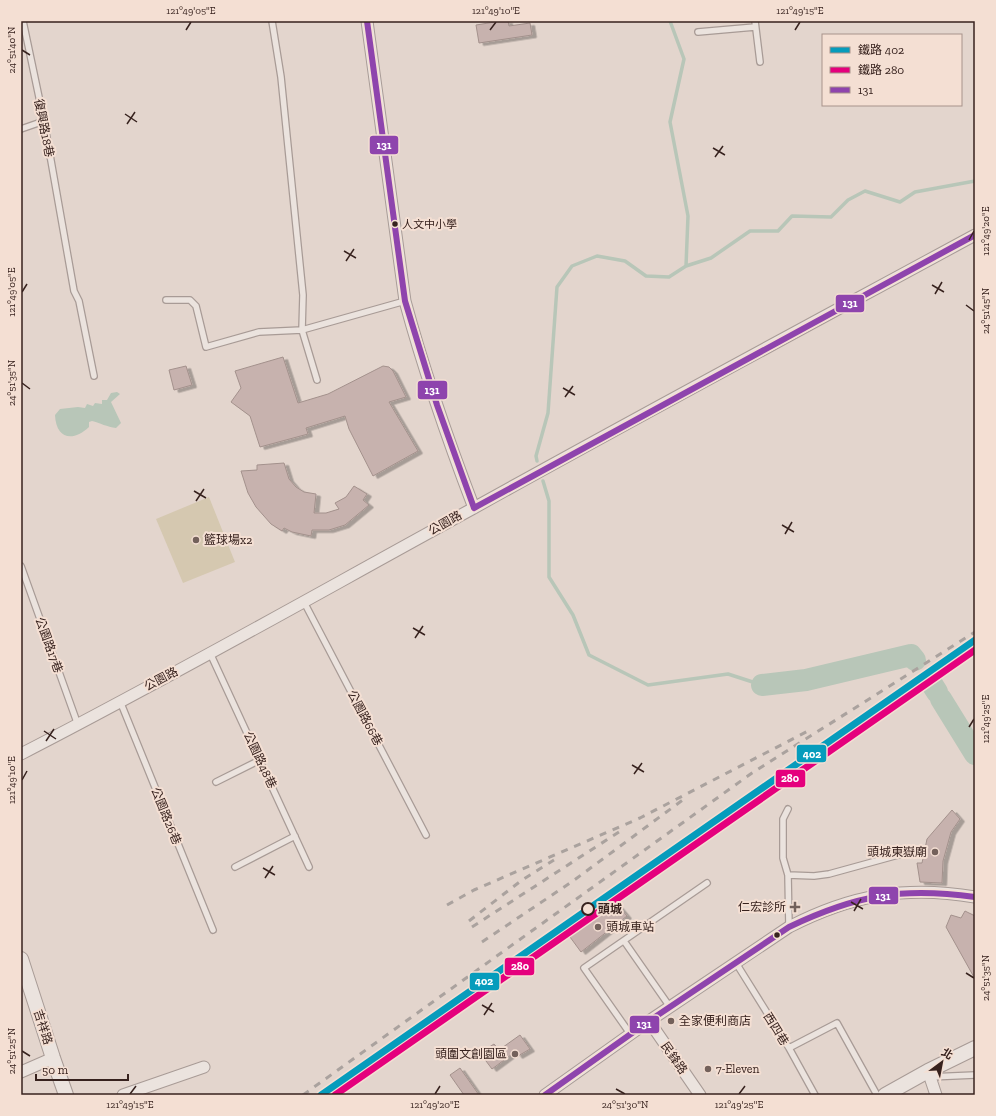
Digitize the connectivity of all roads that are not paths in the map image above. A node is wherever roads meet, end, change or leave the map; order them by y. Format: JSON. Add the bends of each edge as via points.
{"nodes":[{"id":1,"x":23,"y":21,"type":"edge"},
{"id":2,"x":272,"y":21,"type":"edge"},
{"id":3,"x":367,"y":21,"type":"edge"},
{"id":4,"x":755,"y":24,"type":"edge"},
{"id":5,"x":698,"y":32,"type":"dead end"},
{"id":6,"x":760,"y":62,"type":"dead end"},
{"id":7,"x":44,"y":121,"type":"junction"},
{"id":8,"x":21,"y":129,"type":"edge"},
{"id":9,"x":975,"y":235,"type":"edge"},
{"id":10,"x":166,"y":300,"type":"dead end"},
{"id":11,"x":405,"y":301,"type":"junction"},
{"id":12,"x":302,"y":330,"type":"junction"},
{"id":13,"x":94,"y":376,"type":"dead end"},
{"id":14,"x":317,"y":380,"type":"dead end"},
{"id":15,"x":474,"y":508,"type":"junction"},
{"id":16,"x":21,"y":566,"type":"edge"},
{"id":17,"x":304,"y":602,"type":"junction"},
{"id":18,"x":210,"y":653,"type":"junction"},
{"id":19,"x":120,"y":701,"type":"junction"},
{"id":20,"x":78,"y":725,"type":"junction"},
{"id":21,"x":21,"y":754,"type":"edge"},
{"id":22,"x":260,"y":760,"type":"junction"},
{"id":23,"x":216,"y":782,"type":"dead end"},
{"id":24,"x":788,"y":809,"type":"dead end"},
{"id":25,"x":426,"y":835,"type":"dead end"},
{"id":26,"x":295,"y":836,"type":"junction"},
{"id":27,"x":909,"y":852,"type":"dead end"},
{"id":28,"x":235,"y":867,"type":"dead end"},
{"id":29,"x":310,"y":867,"type":"dead end"},
{"id":30,"x":788,"y":875,"type":"junction"},
{"id":31,"x":707,"y":883,"type":"dead end"},
{"id":32,"x":975,"y":897,"type":"edge"},
{"id":33,"x":789,"y":927,"type":"junction"},
{"id":34,"x":213,"y":930,"type":"dead end"},
{"id":35,"x":624,"y":941,"type":"junction"},
{"id":36,"x":21,"y":959,"type":"edge"},
{"id":37,"x":736,"y":963,"type":"junction"},
{"id":38,"x":670,"y":1007,"type":"junction"},
{"id":39,"x":649,"y":1022,"type":"junction"},
{"id":40,"x":631,"y":1035,"type":"junction"},
{"id":41,"x":789,"y":1048,"type":"junction"},
{"id":42,"x":975,"y":1048,"type":"edge"},
{"id":43,"x":52,"y":1058,"type":"junction"},
{"id":44,"x":204,"y":1067,"type":"dead end"},
{"id":45,"x":21,"y":1072,"type":"edge"},
{"id":46,"x":929,"y":1074,"type":"junction"},
{"id":47,"x":975,"y":1075,"type":"edge"},
{"id":48,"x":66,"y":1095,"type":"edge"},
{"id":49,"x":123,"y":1095,"type":"edge"},
{"id":50,"x":545,"y":1095,"type":"edge"},
{"id":51,"x":700,"y":1095,"type":"edge"},
{"id":52,"x":815,"y":1095,"type":"edge"},
{"id":53,"x":877,"y":1095,"type":"edge"},
{"id":54,"x":886,"y":1095,"type":"edge"},
{"id":55,"x":936,"y":1095,"type":"edge"}],
"edges":[{"from":1,"to":7,"type":"lane","name":"復興路18巷"},
{"from":2,"to":12,"type":"lane","via":[[281,77],[302,287]]},
{"from":3,"to":11,"type":"street"},
{"from":4,"to":5,"type":"lane"},
{"from":4,"to":6,"type":"lane"},
{"from":7,"to":8,"type":"lane"},
{"from":7,"to":13,"type":"lane","name":"復興路18巷","via":[[74,291],[79,301]]},
{"from":9,"to":15,"type":"street","name":"公園路"},
{"from":10,"to":12,"type":"lane","via":[[190,300],[196,306],[206,347],[259,332]]},
{"from":11,"to":12,"type":"lane"},
{"from":11,"to":15,"type":"street","via":[[449,442]]},
{"from":12,"to":14,"type":"lane"},
{"from":15,"to":17,"type":"street","name":"公園路"},
{"from":16,"to":20,"type":"lane","name":"公園路17巷"},
{"from":17,"to":18,"type":"street","name":"公園路"},
{"from":17,"to":25,"type":"lane","name":"公園路66巷"},
{"from":18,"to":19,"type":"street","name":"公園路"},
{"from":18,"to":22,"type":"lane","name":"公園路48巷"},
{"from":19,"to":20,"type":"street","name":"公園路"},
{"from":19,"to":34,"type":"lane","name":"公園路26巷"},
{"from":20,"to":21,"type":"street","name":"公園路"},
{"from":22,"to":23,"type":"lane"},
{"from":22,"to":26,"type":"lane","name":"公園路48巷"},
{"from":24,"to":30,"type":"lane","via":[[783,819],[783,858]]},
{"from":26,"to":28,"type":"lane"},
{"from":26,"to":29,"type":"lane","name":"公園路48巷"},
{"from":27,"to":30,"type":"lane","via":[[829,874]]},
{"from":30,"to":33,"type":"lane"},
{"from":31,"to":35,"type":"lane"},
{"from":32,"to":33,"type":"street","via":[[926,891],[880,894],[856,899]]},
{"from":33,"to":37,"type":"street"},
{"from":35,"to":38,"type":"lane"},
{"from":35,"to":40,"type":"lane","via":[[584,968]]},
{"from":36,"to":43,"type":"street","name":"吉祥路"},
{"from":37,"to":38,"type":"street"},
{"from":37,"to":41,"type":"lane","name":"西四巷"},
{"from":38,"to":39,"type":"street"},
{"from":39,"to":40,"type":"street"},
{"from":39,"to":51,"type":"street","name":"民鋒路"},
{"from":40,"to":50,"type":"street"},
{"from":41,"to":52,"type":"lane","name":"西四巷"},
{"from":41,"to":53,"type":"lane","via":[[837,1022]]},
{"from":42,"to":46,"type":"street"},
{"from":43,"to":45,"type":"street"},
{"from":43,"to":48,"type":"street","name":"吉祥路"},
{"from":44,"to":49,"type":"street"},
{"from":46,"to":47,"type":"lane"},
{"from":46,"to":54,"type":"street"},
{"from":46,"to":55,"type":"street"}]}
